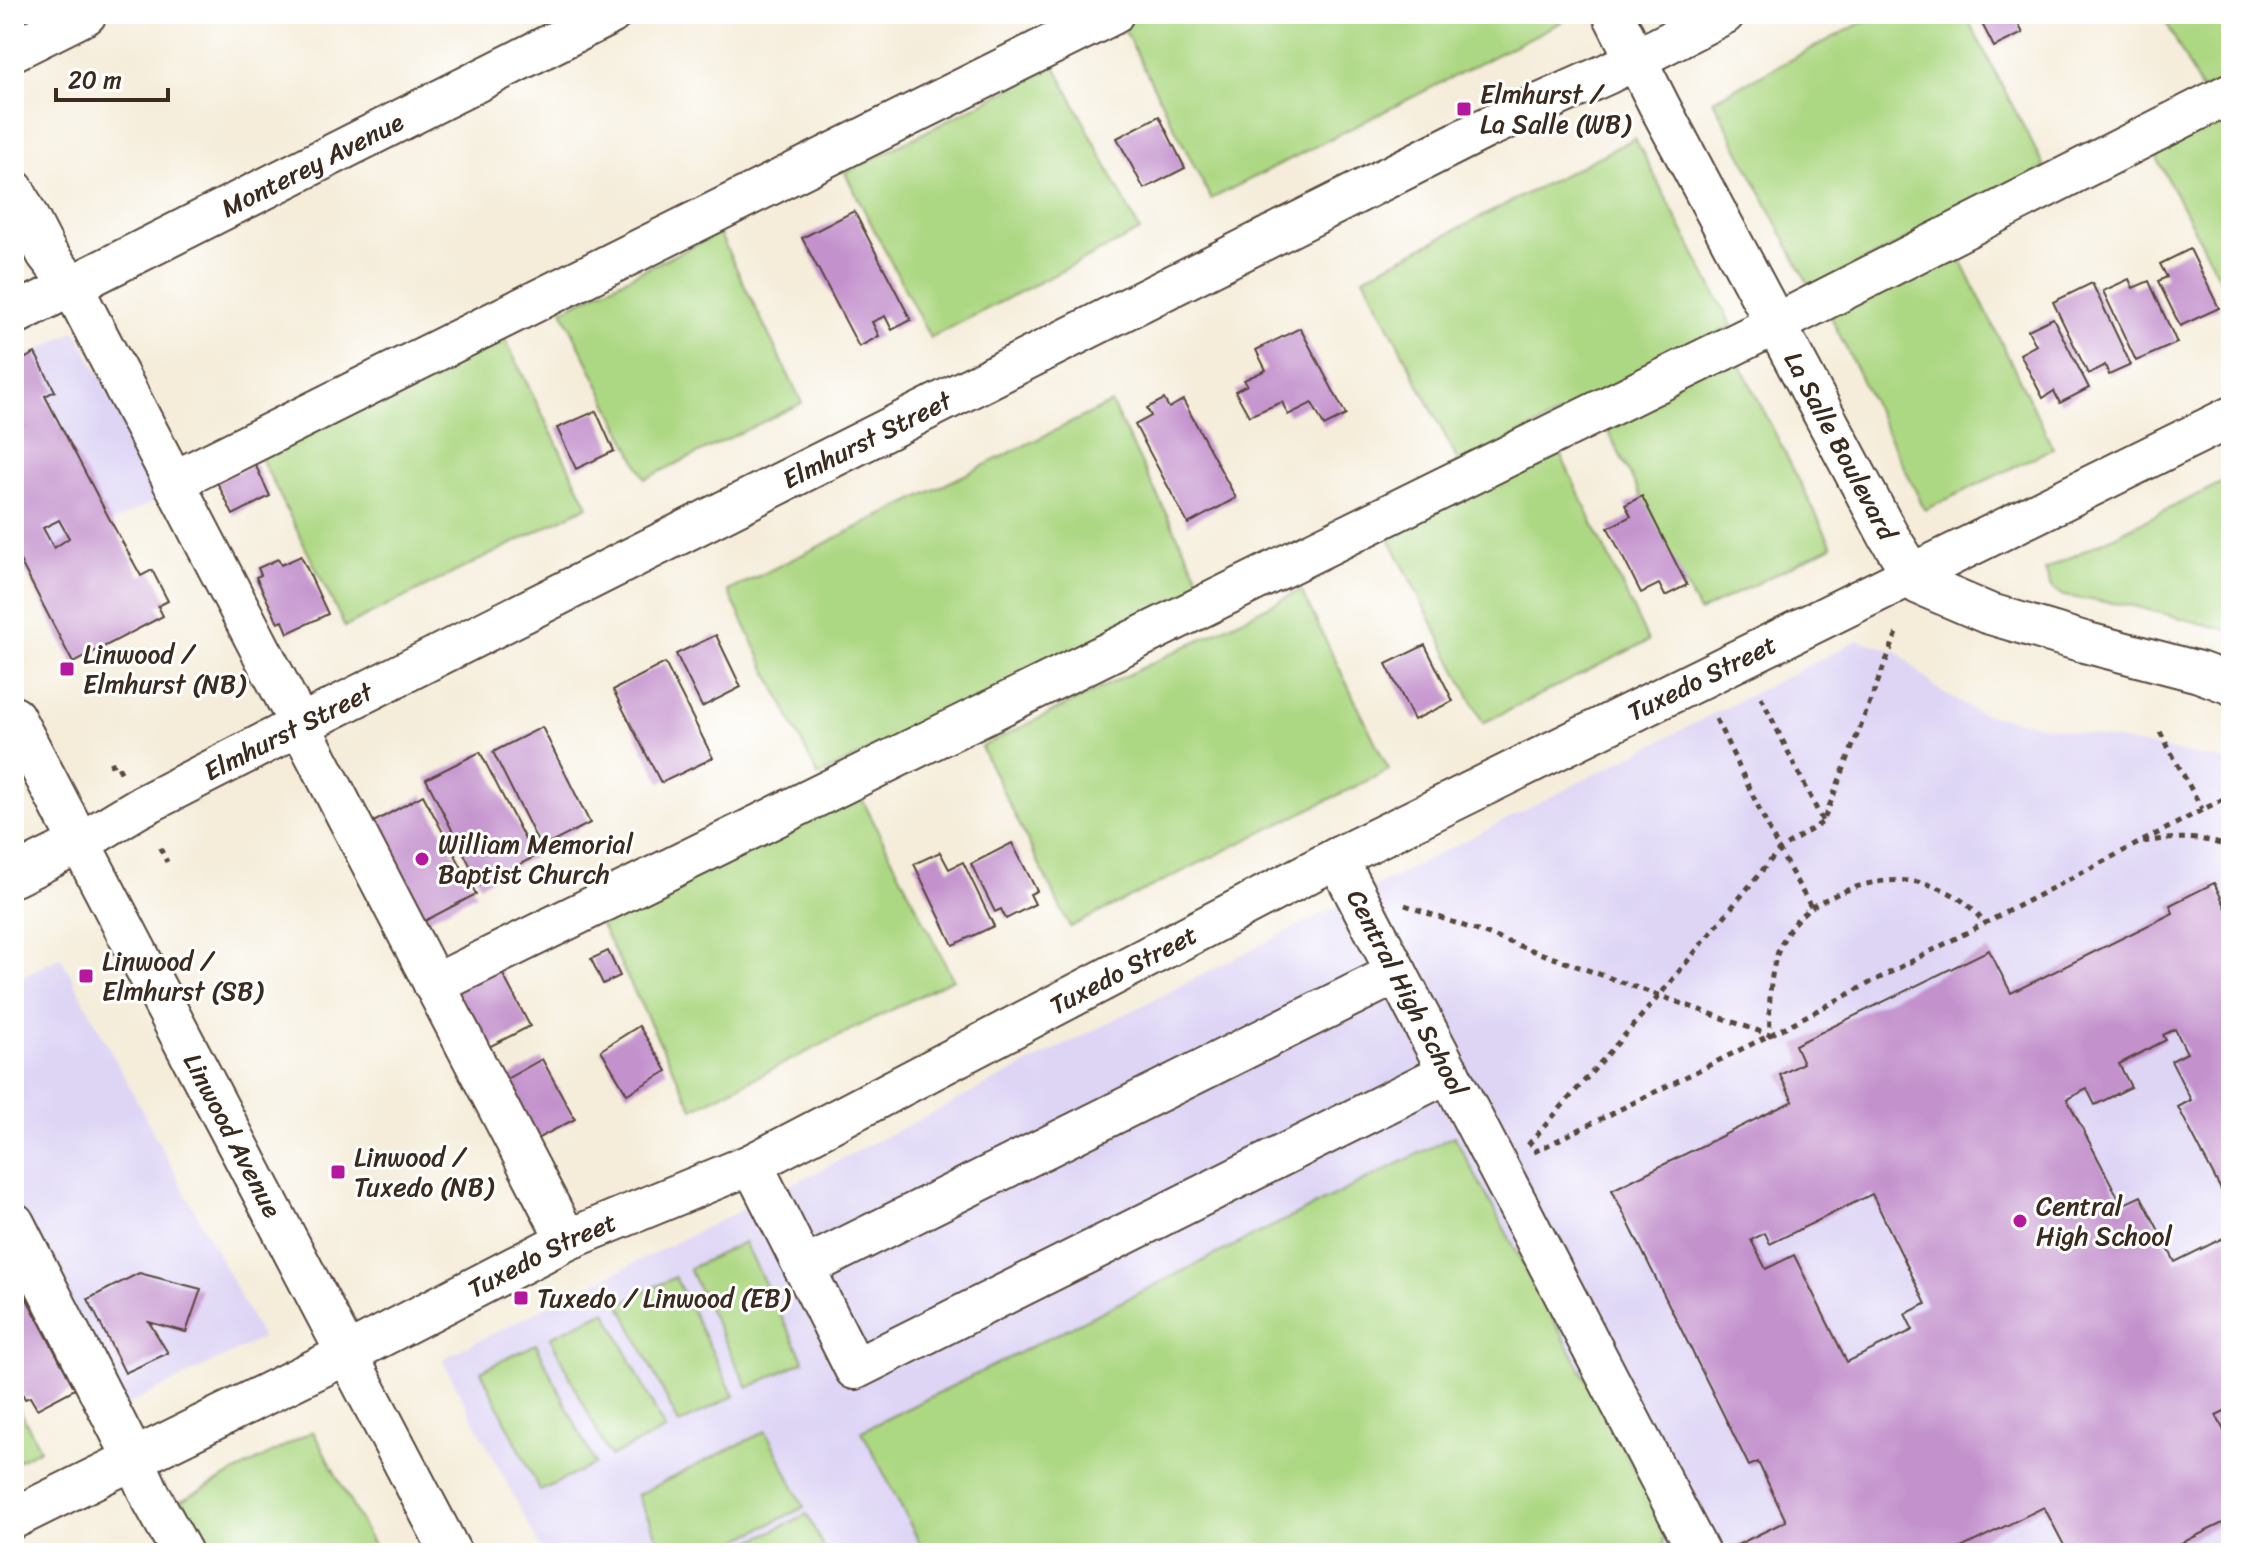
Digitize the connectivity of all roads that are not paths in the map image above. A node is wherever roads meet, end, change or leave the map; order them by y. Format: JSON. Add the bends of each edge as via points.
{"nodes":[{"id":1,"x":86,"y":14,"type":"edge"},
{"id":2,"x":611,"y":14,"type":"edge"},
{"id":3,"x":1113,"y":14,"type":"edge"},
{"id":4,"x":1613,"y":14,"type":"edge"},
{"id":5,"x":1724,"y":14,"type":"edge"},
{"id":6,"x":14,"y":50,"type":"edge"},
{"id":7,"x":1636,"y":58,"type":"junction"},
{"id":8,"x":2231,"y":93,"type":"edge"},
{"id":9,"x":14,"y":190,"type":"edge"},
{"id":10,"x":72,"y":286,"type":"junction"},
{"id":11,"x":14,"y":315,"type":"edge"},
{"id":12,"x":1776,"y":324,"type":"junction"},
{"id":13,"x":2231,"y":417,"type":"edge"},
{"id":14,"x":173,"y":482,"type":"junction"},
{"id":15,"x":1912,"y":575,"type":"junction"},
{"id":16,"x":2231,"y":684,"type":"edge"},
{"id":17,"x":14,"y":717,"type":"edge"},
{"id":18,"x":300,"y":725,"type":"junction"},
{"id":19,"x":80,"y":843,"type":"junction"},
{"id":20,"x":1337,"y":858,"type":"junction"},
{"id":21,"x":14,"y":876,"type":"edge"},
{"id":22,"x":1397,"y":973,"type":"junction"},
{"id":23,"x":434,"y":985,"type":"junction"},
{"id":24,"x":1449,"y":1072,"type":"junction"},
{"id":25,"x":752,"y":1164,"type":"junction"},
{"id":26,"x":14,"y":1223,"type":"edge"},
{"id":27,"x":567,"y":1240,"type":"junction"},
{"id":28,"x":804,"y":1268,"type":"junction"},
{"id":29,"x":347,"y":1354,"type":"junction"},
{"id":30,"x":133,"y":1457,"type":"junction"},
{"id":31,"x":14,"y":1518,"type":"edge"},
{"id":32,"x":182,"y":1553,"type":"edge"},
{"id":33,"x":451,"y":1553,"type":"edge"},
{"id":34,"x":1699,"y":1553,"type":"edge"}],
"edges":[{"from":1,"to":6,"type":"street"},
{"from":2,"to":10,"type":"street","name":"Monterey Avenue"},
{"from":3,"to":14,"type":"street"},
{"from":4,"to":7,"type":"street","name":"La Salle Boulevard"},
{"from":5,"to":7,"type":"street","name":"Elmhurst Street"},
{"from":7,"to":12,"type":"street","name":"La Salle Boulevard"},
{"from":7,"to":18,"type":"street","name":"Elmhurst Street","via":[[1484,129]]},
{"from":8,"to":12,"type":"street"},
{"from":9,"to":10,"type":"street","via":[[47,254]]},
{"from":10,"to":11,"type":"street","name":"Monterey Avenue"},
{"from":10,"to":14,"type":"street"},
{"from":12,"to":15,"type":"street","name":"La Salle Boulevard"},
{"from":12,"to":23,"type":"street"},
{"from":13,"to":15,"type":"street","name":"Tuxedo Street"},
{"from":14,"to":18,"type":"street"},
{"from":15,"to":16,"type":"street","name":"La Salle Boulevard","via":[[1919,584],[1987,613]]},
{"from":15,"to":20,"type":"street","name":"Tuxedo Street"},
{"from":17,"to":19,"type":"street","name":"Linwood Avenue"},
{"from":18,"to":19,"type":"street","name":"Elmhurst Street"},
{"from":18,"to":23,"type":"street"},
{"from":19,"to":21,"type":"street","name":"Elmhurst Street"},
{"from":19,"to":29,"type":"street","name":"Linwood Avenue"},
{"from":20,"to":22,"type":"street","name":"Central High School"},
{"from":20,"to":25,"type":"street","name":"Tuxedo Street"},
{"from":22,"to":24,"type":"street","name":"Central High School"},
{"from":22,"to":28,"type":"street"},
{"from":23,"to":27,"type":"street"},
{"from":24,"to":28,"type":"street","via":[[855,1369]]},
{"from":24,"to":34,"type":"street","name":"Central High School","via":[[1506,1166]]},
{"from":25,"to":27,"type":"street","name":"Tuxedo Street"},
{"from":25,"to":28,"type":"street"},
{"from":26,"to":30,"type":"street"},
{"from":27,"to":29,"type":"street","name":"Tuxedo Street"},
{"from":29,"to":30,"type":"street","name":"Tuxedo Street"},
{"from":29,"to":33,"type":"street","name":"Linwood Avenue"},
{"from":30,"to":31,"type":"street","name":"Tuxedo Street"},
{"from":30,"to":32,"type":"street"}]}
